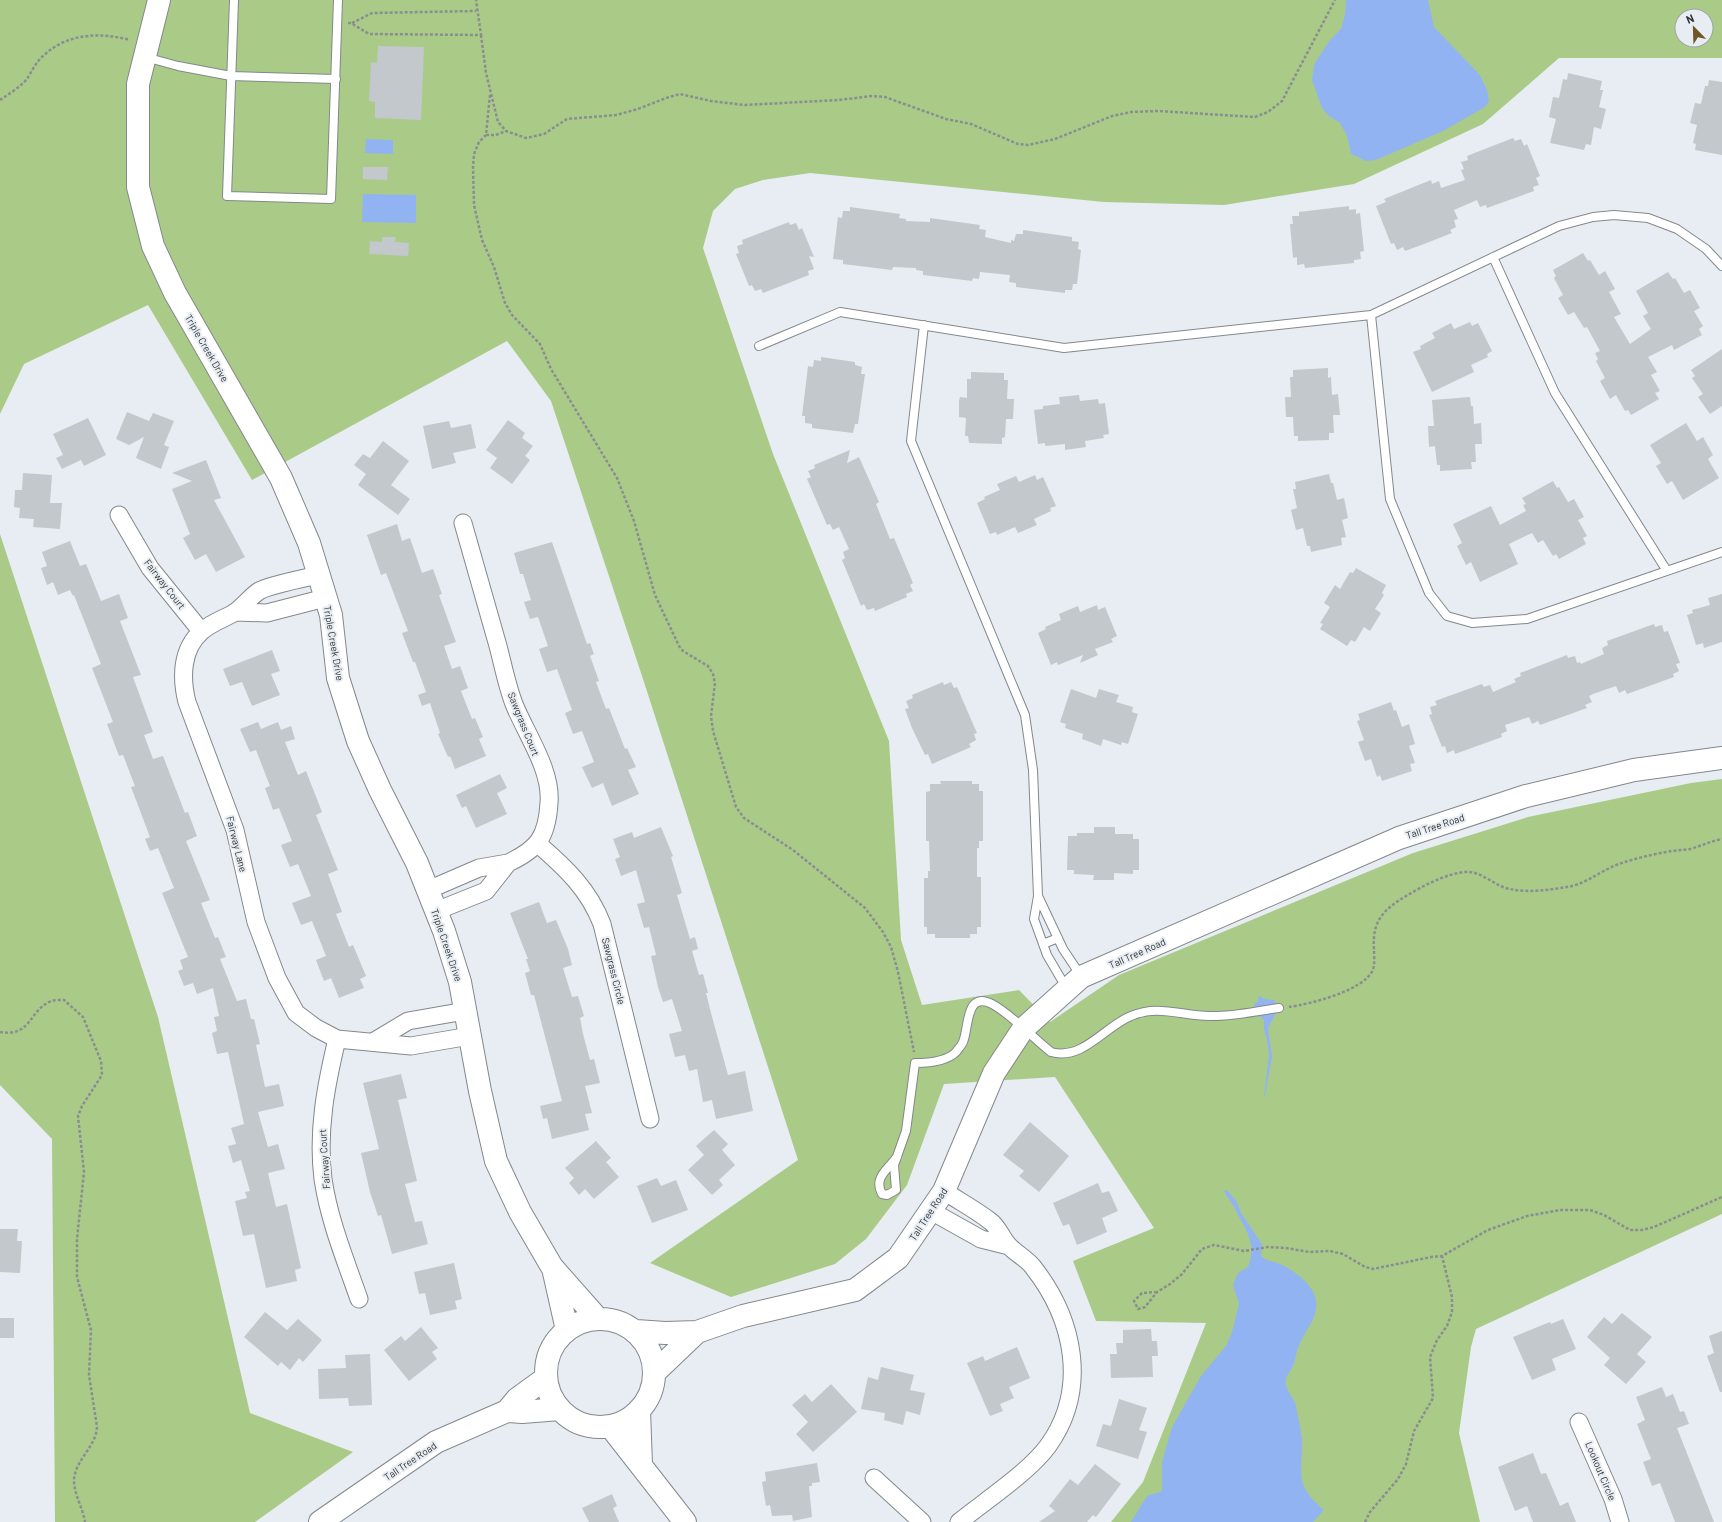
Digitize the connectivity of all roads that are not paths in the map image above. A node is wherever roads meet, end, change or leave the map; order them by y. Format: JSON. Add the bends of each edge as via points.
{"nodes":[{"id":1,"x":159,"y":0,"type":"edge"},
{"id":2,"x":234,"y":0,"type":"edge"},
{"id":3,"x":338,"y":0,"type":"edge"},
{"id":4,"x":146,"y":51,"type":"junction"},
{"id":5,"x":232,"y":76,"type":"junction"},
{"id":6,"x":336,"y":79,"type":"junction"},
{"id":7,"x":1493,"y":257,"type":"junction"},
{"id":8,"x":1722,"y":266,"type":"edge"},
{"id":9,"x":1372,"y":315,"type":"junction"},
{"id":10,"x":924,"y":325,"type":"junction"},
{"id":11,"x":759,"y":346,"type":"dead end"},
{"id":12,"x":119,"y":515,"type":"dead end"},
{"id":13,"x":463,"y":523,"type":"dead end"},
{"id":14,"x":1722,"y":552,"type":"edge"},
{"id":15,"x":1667,"y":571,"type":"junction"},
{"id":16,"x":318,"y":575,"type":"junction"},
{"id":17,"x":326,"y":598,"type":"junction"},
{"id":18,"x":235,"y":612,"type":"junction"},
{"id":19,"x":201,"y":631,"type":"junction"},
{"id":20,"x":1722,"y":758,"type":"edge"},
{"id":21,"x":538,"y":844,"type":"junction"},
{"id":22,"x":508,"y":863,"type":"junction"},
{"id":23,"x":428,"y":890,"type":"junction"},
{"id":24,"x":1038,"y":896,"type":"junction"},
{"id":25,"x":436,"y":911,"type":"junction"},
{"id":26,"x":1058,"y":938,"type":"junction"},
{"id":27,"x":1043,"y":944,"type":"junction"},
{"id":28,"x":1074,"y":983,"type":"junction"},
{"id":29,"x":1279,"y":1008,"type":"road end"},
{"id":30,"x":466,"y":1010,"type":"junction"},
{"id":31,"x":1022,"y":1029,"type":"junction"},
{"id":32,"x":470,"y":1036,"type":"junction"},
{"id":33,"x":337,"y":1039,"type":"junction"},
{"id":34,"x":373,"y":1042,"type":"junction"},
{"id":35,"x":650,"y":1119,"type":"dead end"},
{"id":36,"x":897,"y":1157,"type":"dead end"},
{"id":37,"x":944,"y":1191,"type":"junction"},
{"id":38,"x":931,"y":1211,"type":"junction"},
{"id":39,"x":1009,"y":1246,"type":"junction"},
{"id":40,"x":552,"y":1267,"type":"junction"},
{"id":41,"x":359,"y":1299,"type":"dead end"},
{"id":42,"x":598,"y":1318,"type":"junction"},
{"id":43,"x":567,"y":1330,"type":"junction"},
{"id":44,"x":636,"y":1332,"type":"junction"},
{"id":45,"x":697,"y":1332,"type":"junction"},
{"id":46,"x":654,"y":1373,"type":"junction"},
{"id":47,"x":546,"y":1378,"type":"junction"},
{"id":48,"x":560,"y":1409,"type":"junction"},
{"id":49,"x":639,"y":1410,"type":"junction"},
{"id":50,"x":507,"y":1411,"type":"junction"},
{"id":51,"x":1579,"y":1422,"type":"dead end"},
{"id":52,"x":610,"y":1426,"type":"junction"},
{"id":53,"x":641,"y":1465,"type":"junction"},
{"id":54,"x":874,"y":1478,"type":"dead end"},
{"id":55,"x":320,"y":1522,"type":"edge"},
{"id":56,"x":685,"y":1522,"type":"edge"},
{"id":57,"x":922,"y":1522,"type":"edge"},
{"id":58,"x":958,"y":1522,"type":"edge"},
{"id":59,"x":1620,"y":1522,"type":"edge"}],
"edges":[{"from":1,"to":4,"type":"street","name":"Triple Creek Drive"},
{"from":2,"to":5,"type":"lane"},
{"from":3,"to":6,"type":"lane"},
{"from":4,"to":5,"type":"lane","via":[[178,66]]},
{"from":4,"to":16,"type":"street","name":"Triple Creek Drive","via":[[138,84],[138,187],[153,246],[175,293],[281,478],[308,543]]},
{"from":5,"to":6,"type":"lane"},
{"from":5,"to":6,"type":"lane","via":[[227,196],[331,199]]},
{"from":7,"to":8,"type":"lane","via":[[1559,226],[1593,217],[1614,215],[1648,218],[1677,229],[1706,248]]},
{"from":7,"to":9,"type":"lane"},
{"from":7,"to":15,"type":"lane","via":[[1555,393]]},
{"from":9,"to":10,"type":"lane","via":[[1064,348]]},
{"from":9,"to":15,"type":"lane","via":[[1390,499],[1429,593],[1447,616],[1472,623],[1527,619]]},
{"from":10,"to":11,"type":"lane","via":[[840,312]]},
{"from":10,"to":24,"type":"lane","via":[[911,441],[1025,715],[1033,770]]},
{"from":12,"to":19,"type":"street","name":"Fairway Court","via":[[150,568]]},
{"from":13,"to":21,"type":"street","name":"Sawgrass Court","via":[[514,703],[546,775],[550,802]]},
{"from":14,"to":15,"type":"lane"},
{"from":16,"to":17,"type":"street","name":"Triple Creek Drive"},
{"from":16,"to":18,"type":"street","name":"Fairway Lane","via":[[260,591]]},
{"from":17,"to":18,"type":"street","via":[[267,613]]},
{"from":17,"to":23,"type":"street","name":"Triple Creek Drive","via":[[331,615],[338,678],[358,741]]},
{"from":18,"to":19,"type":"street","name":"Fairway Lane"},
{"from":19,"to":33,"type":"street","name":"Fairway Lane","via":[[186,655],[183,687],[199,737],[235,830],[256,922],[277,978],[296,1013]]},
{"from":20,"to":28,"type":"street","name":"Tall Tree Road","via":[[1626,772],[1526,796],[1399,838]]},
{"from":21,"to":22,"type":"street","name":"Sawgrass Court","via":[[524,856]]},
{"from":21,"to":35,"type":"street","name":"Sawgrass Circle","via":[[586,892],[596,907]]},
{"from":22,"to":23,"type":"street","name":"Sawgrass Court","via":[[479,868]]},
{"from":22,"to":25,"type":"street","name":"Sawgrass Court","via":[[486,891]]},
{"from":23,"to":25,"type":"street","name":"Triple Creek Drive"},
{"from":24,"to":26,"type":"lane"},
{"from":24,"to":27,"type":"lane","via":[[1034,919]]},
{"from":25,"to":30,"type":"street","name":"Triple Creek Drive","via":[[460,982]]},
{"from":26,"to":27,"type":"lane"},
{"from":26,"to":28,"type":"lane"},
{"from":27,"to":28,"type":"lane"},
{"from":28,"to":31,"type":"street","name":"Tall Tree Road"},
{"from":29,"to":31,"type":"lane","via":[[1209,1016],[1165,1010],[1147,1011],[1130,1016],[1091,1044],[1064,1054],[1051,1052]]},
{"from":30,"to":32,"type":"street","name":"Triple Creek Drive"},
{"from":30,"to":34,"type":"street","via":[[408,1021]]},
{"from":31,"to":36,"type":"lane","via":[[991,1003],[980,1002],[970,1010],[963,1042],[956,1052],[943,1059],[916,1063],[906,1131]]},
{"from":31,"to":37,"type":"street","name":"Tall Tree Road","via":[[994,1073]]},
{"from":32,"to":34,"type":"street","name":"Fairway Lane","via":[[411,1046]]},
{"from":32,"to":40,"type":"street","name":"Triple Creek Drive","via":[[496,1161],[520,1212]]},
{"from":33,"to":34,"type":"street","name":"Fairway Lane"},
{"from":33,"to":41,"type":"street","name":"Fairway Court","via":[[327,1082],[321,1129],[323,1178],[334,1226]]},
{"from":37,"to":38,"type":"street","name":"Tall Tree Road"},
{"from":37,"to":39,"type":"street","via":[[992,1222]]},
{"from":38,"to":39,"type":"street","via":[[981,1238]]},
{"from":38,"to":45,"type":"street","name":"Tall Tree Road","via":[[898,1258],[855,1290],[743,1316]]},
{"from":39,"to":58,"type":"street","via":[[1032,1266],[1055,1302],[1065,1324],[1074,1365],[1069,1403],[1058,1431],[1034,1462]]},
{"from":40,"to":42,"type":"street","name":"Triple Creek Drive"},
{"from":40,"to":43,"type":"street","name":"Triple Creek Drive"},
{"from":42,"to":43,"type":"street","via":[[578,1323]]},
{"from":42,"to":44,"type":"street","via":[[618,1321]]},
{"from":43,"to":47,"type":"street","via":[[550,1352]]},
{"from":44,"to":45,"type":"street","name":"Tall Tree Road"},
{"from":44,"to":46,"type":"street","via":[[645,1341],[651,1354]]},
{"from":45,"to":46,"type":"street","name":"Tall Tree Road"},
{"from":46,"to":49,"type":"street","via":[[650,1393]]},
{"from":47,"to":48,"type":"street","via":[[550,1392]]},
{"from":47,"to":50,"type":"street","name":"Tall Tree Road","via":[[517,1398]]},
{"from":48,"to":50,"type":"street","name":"Tall Tree Road"},
{"from":48,"to":52,"type":"street","via":[[583,1424]]},
{"from":49,"to":52,"type":"street","via":[[629,1418]]},
{"from":49,"to":53,"type":"street"},
{"from":50,"to":55,"type":"street","name":"Tall Tree Road","via":[[436,1442]]},
{"from":51,"to":59,"type":"street","name":"Lookout Circle","via":[[1613,1499]]},
{"from":52,"to":53,"type":"street"},
{"from":53,"to":56,"type":"street"},
{"from":54,"to":57,"type":"street"}]}
